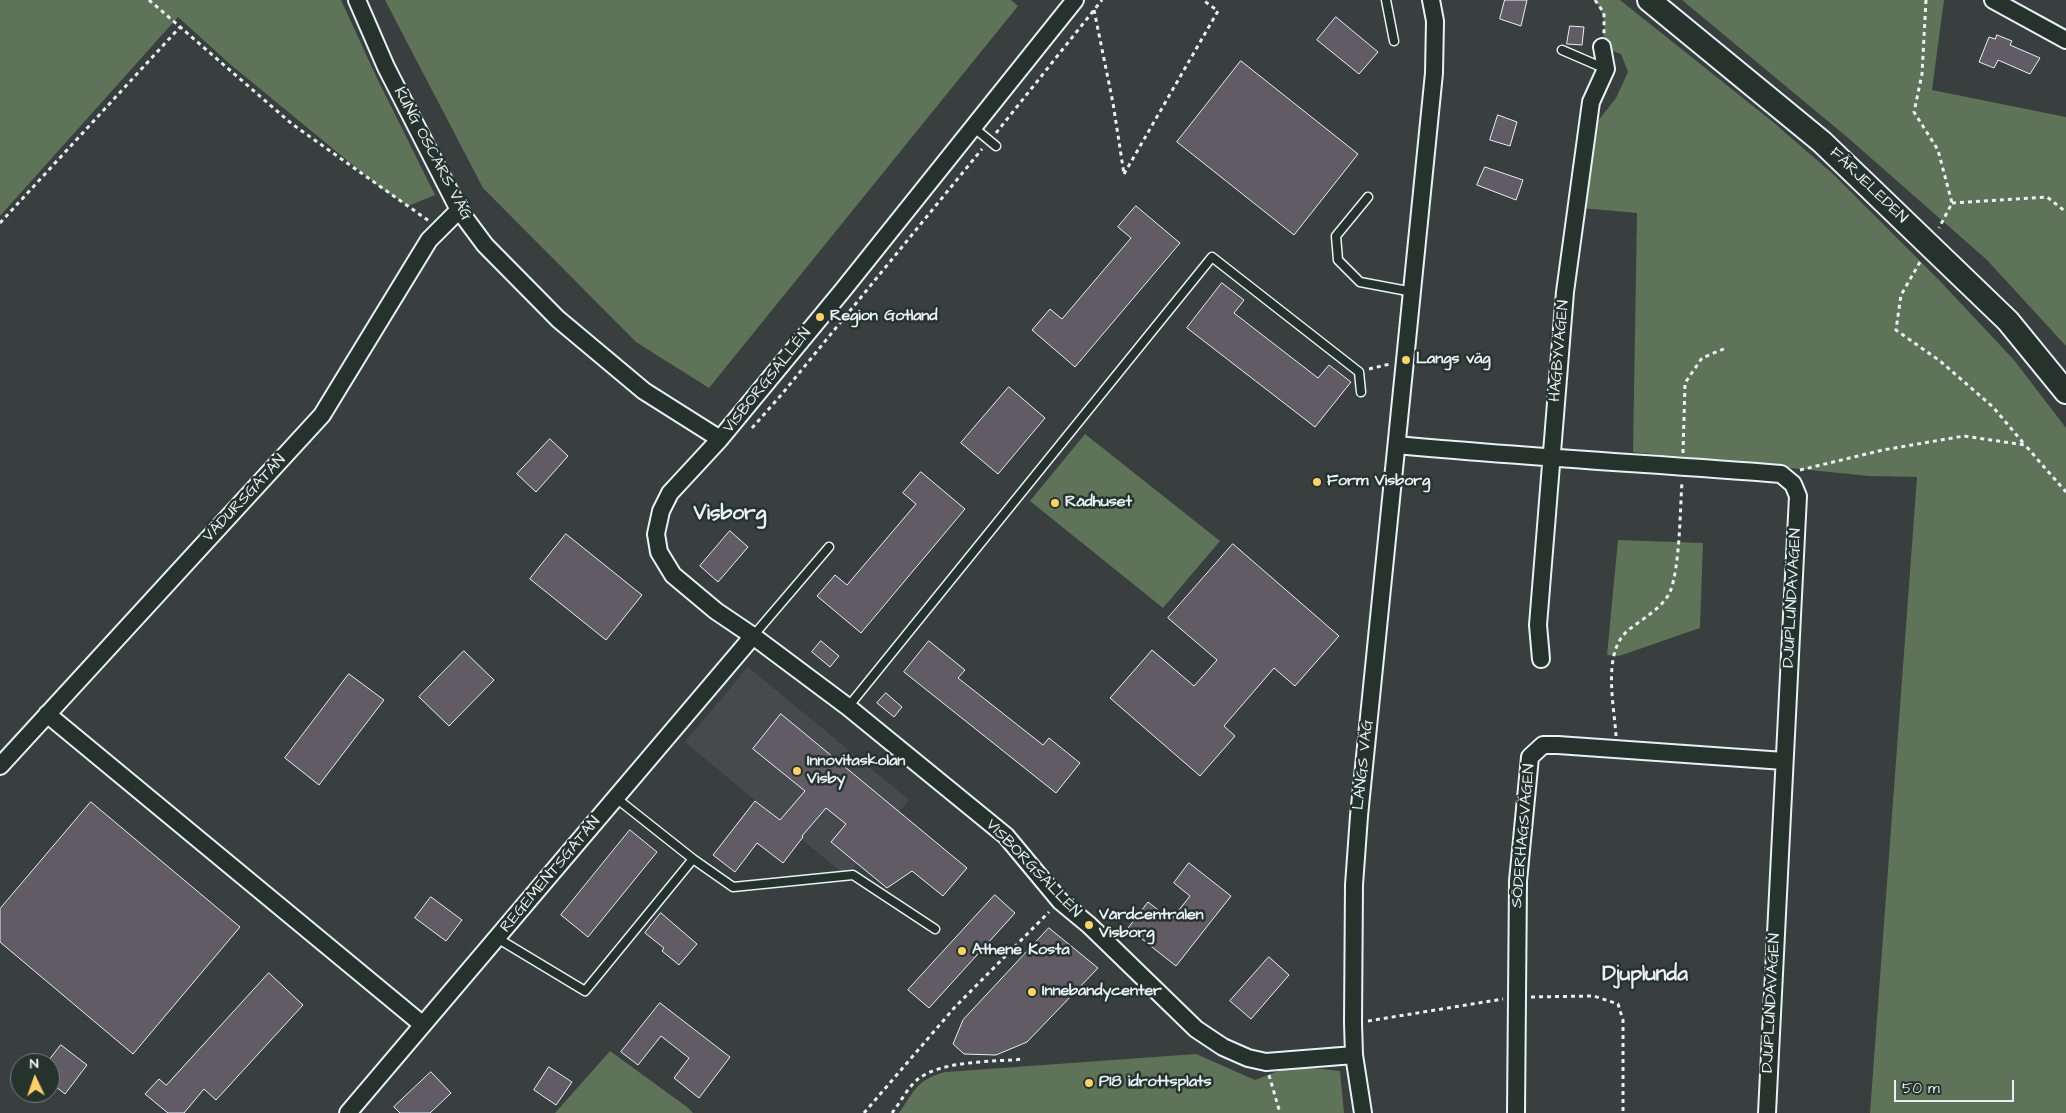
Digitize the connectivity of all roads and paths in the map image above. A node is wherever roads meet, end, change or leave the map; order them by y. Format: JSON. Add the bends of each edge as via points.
{"nodes":[{"id":1,"x":149,"y":0,"type":"edge"},
{"id":2,"x":357,"y":0,"type":"edge"},
{"id":3,"x":1075,"y":0,"type":"edge"},
{"id":4,"x":1102,"y":0,"type":"edge"},
{"id":5,"x":1203,"y":0,"type":"edge"},
{"id":6,"x":1386,"y":0,"type":"edge"},
{"id":7,"x":1430,"y":0,"type":"edge"},
{"id":8,"x":1595,"y":0,"type":"edge"},
{"id":9,"x":1649,"y":0,"type":"edge"},
{"id":10,"x":1926,"y":0,"type":"edge"},
{"id":11,"x":1993,"y":0,"type":"edge"},
{"id":12,"x":1094,"y":10,"type":"junction"},
{"id":13,"x":180,"y":27,"type":"junction"},
{"id":14,"x":2066,"y":40,"type":"edge"},
{"id":15,"x":1394,"y":41,"type":"dead end"},
{"id":16,"x":1602,"y":47,"type":"joint"},
{"id":17,"x":1562,"y":50,"type":"dead end"},
{"id":18,"x":1606,"y":69,"type":"junction"},
{"id":19,"x":973,"y":127,"type":"junction"},
{"id":20,"x":990,"y":140,"type":"junction"},
{"id":21,"x":996,"y":146,"type":"dead end"},
{"id":22,"x":1368,"y":198,"type":"dead end"},
{"id":23,"x":1952,"y":203,"type":"junction"},
{"id":24,"x":459,"y":210,"type":"junction"},
{"id":25,"x":2066,"y":212,"type":"edge"},
{"id":26,"x":0,"y":223,"type":"edge"},
{"id":27,"x":440,"y":229,"type":"junction"},
{"id":28,"x":1929,"y":245,"type":"junction"},
{"id":29,"x":1413,"y":292,"type":"junction"},
{"id":30,"x":1726,"y":348,"type":"dead end"},
{"id":31,"x":1406,"y":360,"type":"junction"},
{"id":32,"x":1359,"y":372,"type":"junction"},
{"id":33,"x":1361,"y":392,"type":"dead end"},
{"id":34,"x":2066,"y":392,"type":"edge"},
{"id":35,"x":749,"y":431,"type":"dead end"},
{"id":36,"x":720,"y":439,"type":"junction"},
{"id":37,"x":1397,"y":445,"type":"junction"},
{"id":38,"x":2025,"y":445,"type":"junction"},
{"id":39,"x":1551,"y":458,"type":"junction"},
{"id":40,"x":1683,"y":466,"type":"junction"},
{"id":41,"x":1781,"y":474,"type":"junction"},
{"id":42,"x":2066,"y":492,"type":"edge"},
{"id":43,"x":829,"y":547,"type":"dead end"},
{"id":44,"x":753,"y":636,"type":"junction"},
{"id":45,"x":1540,"y":659,"type":"dead end"},
{"id":46,"x":848,"y":707,"type":"junction"},
{"id":47,"x":48,"y":714,"type":"junction"},
{"id":48,"x":1617,"y":748,"type":"junction"},
{"id":49,"x":1784,"y":761,"type":"junction"},
{"id":50,"x":0,"y":766,"type":"edge"},
{"id":51,"x":616,"y":798,"type":"junction"},
{"id":52,"x":692,"y":859,"type":"junction"},
{"id":53,"x":1060,"y":901,"type":"junction"},
{"id":54,"x":935,"y":929,"type":"dead end"},
{"id":55,"x":497,"y":938,"type":"junction"},
{"id":56,"x":423,"y":1025,"type":"junction"},
{"id":57,"x":1354,"y":1055,"type":"junction"},
{"id":58,"x":1024,"y":1059,"type":"dead end"},
{"id":59,"x":1266,"y":1062,"type":"junction"},
{"id":60,"x":348,"y":1113,"type":"edge"},
{"id":61,"x":864,"y":1113,"type":"edge"},
{"id":62,"x":892,"y":1113,"type":"edge"},
{"id":63,"x":1280,"y":1113,"type":"edge"},
{"id":64,"x":1363,"y":1113,"type":"edge"},
{"id":65,"x":1516,"y":1113,"type":"edge"},
{"id":66,"x":1767,"y":1113,"type":"edge"}],
"edges":[{"from":1,"to":13,"type":"path"},
{"from":2,"to":24,"type":"street","name":"KUNG OSCARS VÄG","via":[[386,67]]},
{"from":3,"to":19,"type":"street","name":"VISBORGSALLÉN"},
{"from":4,"to":12,"type":"path"},
{"from":5,"to":12,"type":"path","via":[[1218,11],[1124,174]]},
{"from":6,"to":15,"type":"lane"},
{"from":7,"to":29,"type":"street","name":"LANGS VÄG","via":[[1435,21],[1434,73]]},
{"from":8,"to":16,"type":"path","via":[[1604,13]]},
{"from":9,"to":28,"type":"main road","name":"FÄRJELEDEN","via":[[1822,142]]},
{"from":10,"to":23,"type":"path","via":[[1922,74],[1914,112],[1938,150]]},
{"from":11,"to":14,"type":"street"},
{"from":12,"to":20,"type":"path"},
{"from":13,"to":26,"type":"path"},
{"from":13,"to":27,"type":"path","via":[[292,124]]},
{"from":16,"to":18,"type":"street"},
{"from":17,"to":18,"type":"lane"},
{"from":18,"to":39,"type":"street","name":"HAGBYVÄGEN","via":[[1591,102],[1577,196]]},
{"from":19,"to":20,"type":"lane"},
{"from":19,"to":36,"type":"street","name":"VISBORGSALLÉN"},
{"from":20,"to":21,"type":"lane"},
{"from":20,"to":35,"type":"path"},
{"from":22,"to":29,"type":"lane","via":[[1336,236],[1338,260],[1360,282]]},
{"from":23,"to":25,"type":"path","via":[[2047,197]]},
{"from":23,"to":28,"type":"path"},
{"from":24,"to":27,"type":"street","name":"VÄDURSGATAN"},
{"from":24,"to":36,"type":"street","name":"KUNG OSCARS VÄG","via":[[485,245],[558,320],[644,391]]},
{"from":27,"to":47,"type":"street","name":"VÄDURSGATAN","via":[[429,240],[322,416]]},
{"from":28,"to":34,"type":"main road","name":"FÄRJELEDEN","via":[[2008,321]]},
{"from":28,"to":38,"type":"path","via":[[1901,295],[1896,330],[1940,361],[1993,407]]},
{"from":29,"to":31,"type":"street","name":"LANGS VÄG"},
{"from":30,"to":40,"type":"path","via":[[1702,358],[1685,383]]},
{"from":31,"to":32,"type":"path"},
{"from":31,"to":37,"type":"street","name":"LANGS VÄG"},
{"from":32,"to":33,"type":"lane"},
{"from":32,"to":46,"type":"lane","via":[[1212,257]]},
{"from":36,"to":44,"type":"street","name":"VISBORGSALLÉN","via":[[670,492],[660,512],[656,534],[659,552],[673,575],[716,611]]},
{"from":37,"to":39,"type":"street"},
{"from":37,"to":57,"type":"street","name":"LANGS VÄG","via":[[1358,826],[1354,884]]},
{"from":38,"to":41,"type":"path","via":[[1964,436],[1883,450]]},
{"from":38,"to":42,"type":"path"},
{"from":39,"to":40,"type":"street"},
{"from":39,"to":45,"type":"street","name":"HAGBYVÄGEN","via":[[1538,625]]},
{"from":40,"to":41,"type":"street"},
{"from":40,"to":48,"type":"path","via":[[1675,570],[1670,592],[1661,605],[1627,630],[1616,644],[1611,664]]},
{"from":41,"to":49,"type":"street","name":"DJUPLUNDAVÄGEN","via":[[1793,484],[1798,496]]},
{"from":43,"to":44,"type":"lane"},
{"from":44,"to":46,"type":"street","name":"VISBORGSALLÉN"},
{"from":44,"to":51,"type":"street","name":"REGEMENTSGATAN"},
{"from":46,"to":53,"type":"street","name":"VISBORGSALLÉN","via":[[1006,836]]},
{"from":47,"to":50,"type":"street","name":"VÄDURSGATAN"},
{"from":47,"to":56,"type":"street"},
{"from":48,"to":49,"type":"street","name":"SÖDERHAGSVÄGEN"},
{"from":48,"to":65,"type":"street","name":"SÖDERHAGSVÄGEN","via":[[1543,745],[1530,757],[1518,881]]},
{"from":49,"to":66,"type":"street","name":"DJUPLUNDAVÄGEN"},
{"from":51,"to":52,"type":"lane"},
{"from":51,"to":55,"type":"street","name":"REGEMENTSGATAN"},
{"from":52,"to":54,"type":"lane","via":[[733,887],[853,875]]},
{"from":52,"to":55,"type":"lane","via":[[585,991]]},
{"from":53,"to":59,"type":"street","name":"VISBORGSALLÉN","via":[[1196,1029],[1223,1047]]},
{"from":53,"to":61,"type":"path","via":[[955,1007]]},
{"from":55,"to":56,"type":"street","name":"REGEMENTSGATAN"},
{"from":56,"to":60,"type":"street","name":"REGEMENTSGATAN"},
{"from":57,"to":59,"type":"street","name":"VISBORGSALLÉN"},
{"from":57,"to":64,"type":"street","name":"LANGS VÄG"},
{"from":58,"to":62,"type":"path","via":[[936,1070],[918,1080]]},
{"from":59,"to":63,"type":"path"}]}
